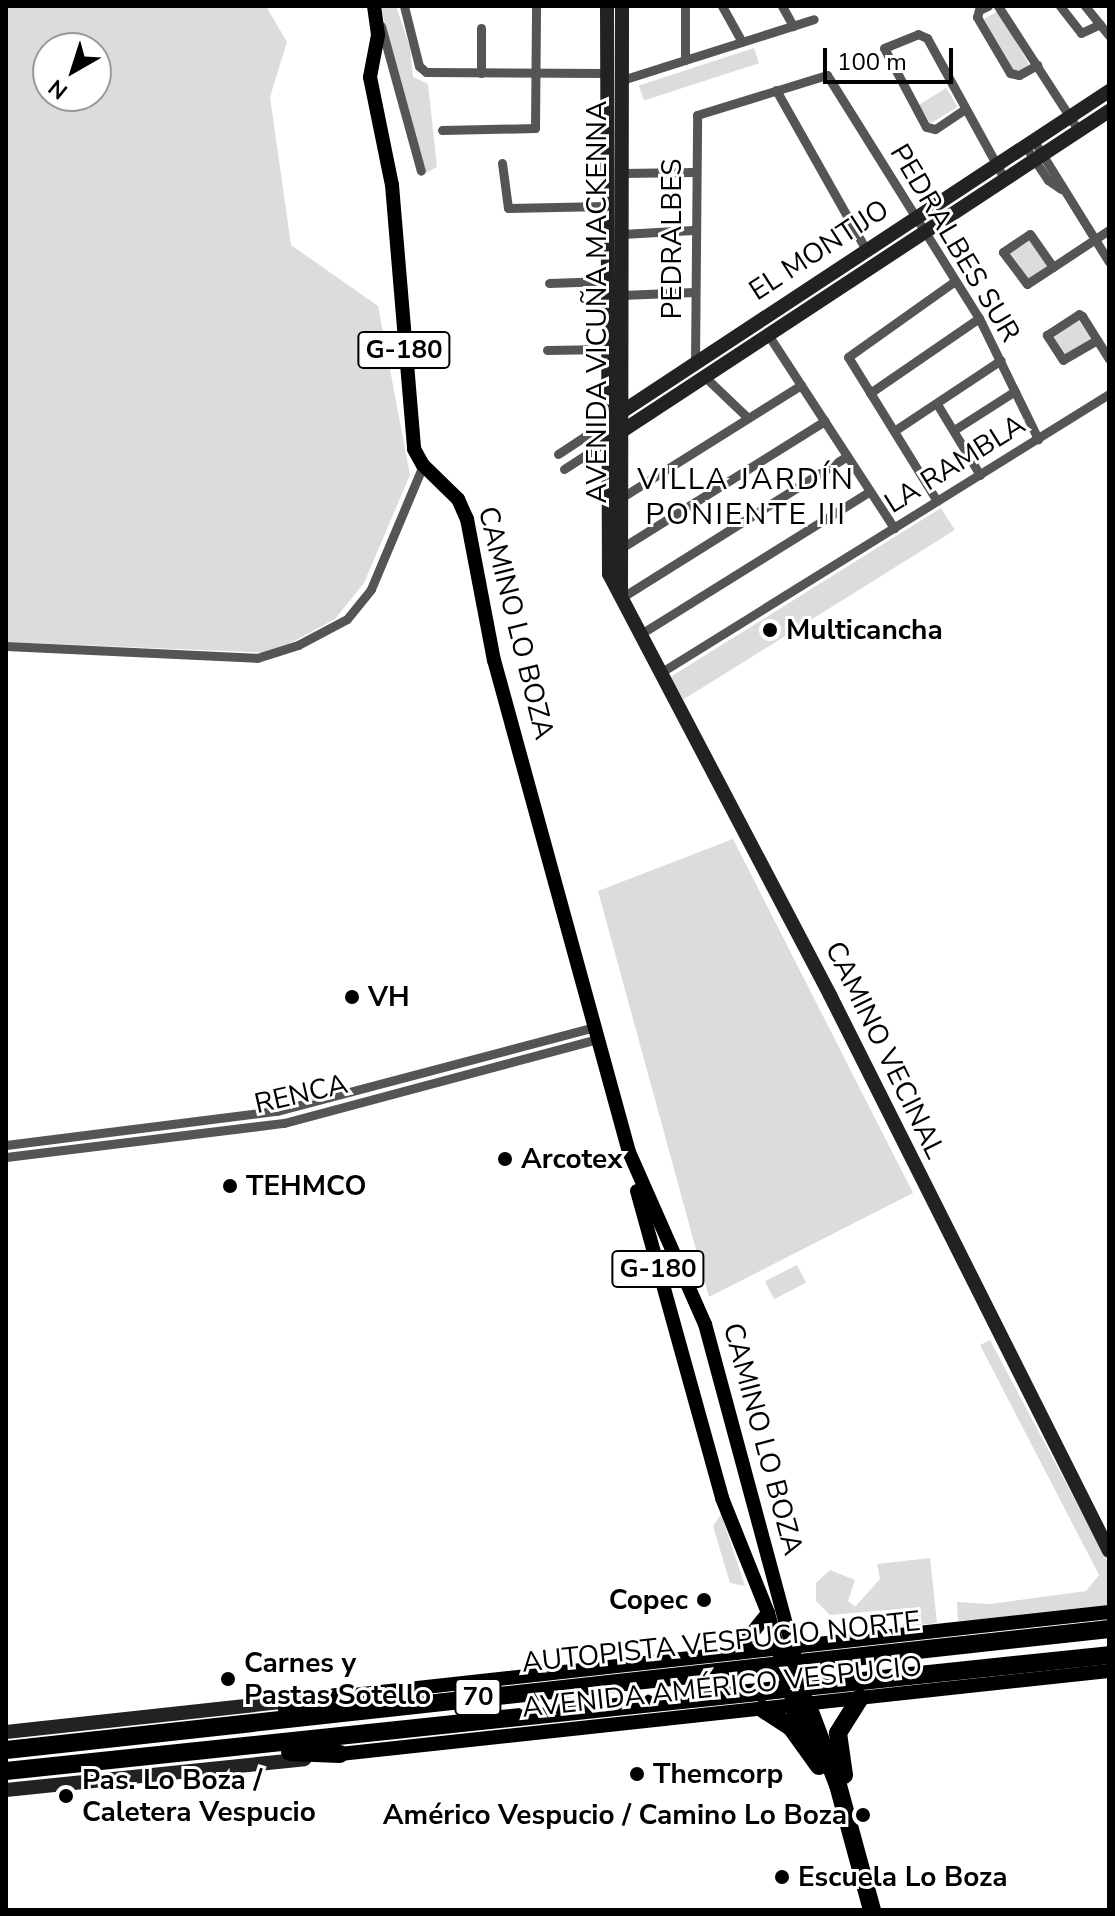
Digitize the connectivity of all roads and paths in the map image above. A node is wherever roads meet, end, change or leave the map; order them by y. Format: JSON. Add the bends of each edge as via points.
{"nodes":[{"id":1,"x":404,"y":6,"type":"edge"},
{"id":2,"x":536,"y":6,"type":"edge"},
{"id":3,"x":607,"y":6,"type":"edge"},
{"id":4,"x":622,"y":6,"type":"edge"},
{"id":5,"x":685,"y":6,"type":"edge"},
{"id":6,"x":722,"y":6,"type":"edge"},
{"id":7,"x":782,"y":6,"type":"edge"},
{"id":8,"x":988,"y":6,"type":"edge"},
{"id":9,"x":998,"y":6,"type":"edge"},
{"id":10,"x":1060,"y":6,"type":"edge"},
{"id":11,"x":1085,"y":6,"type":"edge"},
{"id":12,"x":376,"y":13,"type":"edge"},
{"id":13,"x":814,"y":19,"type":"dead end"},
{"id":14,"x":1100,"y":24,"type":"junction"},
{"id":15,"x":793,"y":26,"type":"junction"},
{"id":16,"x":481,"y":28,"type":"dead end"},
{"id":17,"x":1109,"y":36,"type":"edge"},
{"id":18,"x":742,"y":42,"type":"junction"},
{"id":19,"x":685,"y":60,"type":"junction"},
{"id":20,"x":1037,"y":65,"type":"junction"},
{"id":21,"x":481,"y":73,"type":"junction"},
{"id":22,"x":535,"y":73,"type":"junction"},
{"id":23,"x":605,"y":73,"type":"junction"},
{"id":24,"x":622,"y":80,"type":"junction"},
{"id":25,"x":776,"y":90,"type":"junction"},
{"id":26,"x":1109,"y":91,"type":"edge"},
{"id":27,"x":965,"y":109,"type":"junction"},
{"id":28,"x":1109,"y":111,"type":"edge"},
{"id":29,"x":621,"y":117,"type":"junction"},
{"id":30,"x":1070,"y":117,"type":"junction"},
{"id":31,"x":605,"y":118,"type":"junction"},
{"id":32,"x":442,"y":130,"type":"dead end"},
{"id":33,"x":1079,"y":131,"type":"junction"},
{"id":34,"x":1029,"y":144,"type":"junction"},
{"id":35,"x":1039,"y":157,"type":"junction"},
{"id":36,"x":502,"y":163,"type":"dead end"},
{"id":37,"x":997,"y":165,"type":"junction"},
{"id":38,"x":421,"y":171,"type":"dead end"},
{"id":39,"x":694,"y":172,"type":"junction"},
{"id":40,"x":622,"y":173,"type":"junction"},
{"id":41,"x":1005,"y":180,"type":"junction"},
{"id":42,"x":622,"y":205,"type":"junction"},
{"id":43,"x":606,"y":206,"type":"junction"},
{"id":44,"x":913,"y":220,"type":"junction"},
{"id":45,"x":693,"y":230,"type":"junction"},
{"id":46,"x":1109,"y":230,"type":"edge"},
{"id":47,"x":622,"y":234,"type":"junction"},
{"id":48,"x":923,"y":234,"type":"junction"},
{"id":49,"x":1095,"y":239,"type":"junction"},
{"id":50,"x":866,"y":250,"type":"junction"},
{"id":51,"x":1109,"y":262,"type":"edge"},
{"id":52,"x":1053,"y":267,"type":"junction"},
{"id":53,"x":607,"y":281,"type":"junction"},
{"id":54,"x":955,"y":281,"type":"junction"},
{"id":55,"x":549,"y":283,"type":"dead end"},
{"id":56,"x":694,"y":292,"type":"junction"},
{"id":57,"x":622,"y":295,"type":"junction"},
{"id":58,"x":979,"y":318,"type":"junction"},
{"id":59,"x":759,"y":320,"type":"junction"},
{"id":60,"x":769,"y":335,"type":"junction"},
{"id":61,"x":1097,"y":340,"type":"junction"},
{"id":62,"x":608,"y":349,"type":"junction"},
{"id":63,"x":547,"y":350,"type":"dead end"},
{"id":64,"x":1109,"y":359,"type":"edge"},
{"id":65,"x":1001,"y":360,"type":"junction"},
{"id":66,"x":695,"y":363,"type":"junction"},
{"id":67,"x":705,"y":377,"type":"junction"},
{"id":68,"x":801,"y":385,"type":"junction"},
{"id":69,"x":1015,"y":391,"type":"junction"},
{"id":70,"x":870,"y":393,"type":"junction"},
{"id":71,"x":1109,"y":394,"type":"edge"},
{"id":72,"x":937,"y":404,"type":"junction"},
{"id":73,"x":624,"y":409,"type":"junction"},
{"id":74,"x":748,"y":418,"type":"junction"},
{"id":75,"x":608,"y":421,"type":"junction"},
{"id":76,"x":825,"y":421,"type":"junction"},
{"id":77,"x":623,"y":430,"type":"junction"},
{"id":78,"x":954,"y":430,"type":"junction"},
{"id":79,"x":894,"y":431,"type":"junction"},
{"id":80,"x":1038,"y":439,"type":"junction"},
{"id":81,"x":607,"y":441,"type":"junction"},
{"id":82,"x":558,"y":454,"type":"dead end"},
{"id":83,"x":847,"y":456,"type":"junction"},
{"id":84,"x":423,"y":465,"type":"junction"},
{"id":85,"x":564,"y":469,"type":"dead end"},
{"id":86,"x":980,"y":475,"type":"junction"},
{"id":87,"x":870,"y":491,"type":"junction"},
{"id":88,"x":624,"y":496,"type":"junction"},
{"id":89,"x":937,"y":501,"type":"junction"},
{"id":90,"x":894,"y":528,"type":"junction"},
{"id":91,"x":623,"y":547,"type":"junction"},
{"id":92,"x":609,"y":574,"type":"joint"},
{"id":93,"x":621,"y":598,"type":"junction"},
{"id":94,"x":638,"y":635,"type":"junction"},
{"id":95,"x":6,"y":646,"type":"edge"},
{"id":96,"x":660,"y":673,"type":"junction"},
{"id":97,"x":597,"y":1033,"type":"junction"},
{"id":98,"x":509,"y":1049,"type":"junction"},
{"id":99,"x":512,"y":1062,"type":"junction"},
{"id":100,"x":360,"y":1091,"type":"junction"},
{"id":101,"x":363,"y":1103,"type":"junction"},
{"id":102,"x":6,"y":1145,"type":"edge"},
{"id":103,"x":629,"y":1152,"type":"junction"},
{"id":104,"x":6,"y":1157,"type":"edge"},
{"id":105,"x":730,"y":1418,"type":"junction"},
{"id":106,"x":701,"y":1424,"type":"junction"},
{"id":107,"x":1109,"y":1551,"type":"edge"},
{"id":108,"x":1109,"y":1612,"type":"edge"},
{"id":109,"x":768,"y":1613,"type":"junction"},
{"id":110,"x":1109,"y":1629,"type":"edge"},
{"id":111,"x":786,"y":1648,"type":"junction"},
{"id":112,"x":823,"y":1651,"type":"junction"},
{"id":113,"x":1109,"y":1655,"type":"edge"},
{"id":114,"x":746,"y":1657,"type":"junction"},
{"id":115,"x":1109,"y":1671,"type":"edge"},
{"id":116,"x":832,"y":1694,"type":"junction"},
{"id":117,"x":335,"y":1697,"type":"junction"},
{"id":118,"x":860,"y":1698,"type":"junction"},
{"id":119,"x":760,"y":1702,"type":"junction"},
{"id":120,"x":800,"y":1705,"type":"junction"},
{"id":121,"x":207,"y":1728,"type":"junction"},
{"id":122,"x":6,"y":1732,"type":"edge"},
{"id":123,"x":219,"y":1748,"type":"junction"},
{"id":124,"x":6,"y":1750,"type":"edge"},
{"id":125,"x":340,"y":1754,"type":"junction"},
{"id":126,"x":819,"y":1766,"type":"junction"},
{"id":127,"x":6,"y":1771,"type":"edge"},
{"id":128,"x":6,"y":1790,"type":"edge"},
{"id":129,"x":844,"y":1810,"type":"junction"},
{"id":130,"x":860,"y":1910,"type":"edge"},
{"id":131,"x":872,"y":1910,"type":"edge"}],
"edges":[{"from":1,"to":21,"type":"street","via":[[423,71]]},
{"from":2,"to":22,"type":"street"},
{"from":3,"to":23,"type":"street","name":"AVENIDA VICUÑA MACKENNA"},
{"from":4,"to":24,"type":"street","name":"AVENIDA VICUÑA MACKENNA"},
{"from":5,"to":19,"type":"street"},
{"from":6,"to":18,"type":"street"},
{"from":7,"to":15,"type":"street"},
{"from":8,"to":20,"type":"street","via":[[977,17],[1010,73],[1019,75]]},
{"from":9,"to":20,"type":"street"},
{"from":10,"to":14,"type":"street","via":[[1081,33]]},
{"from":11,"to":14,"type":"street"},
{"from":12,"to":38,"type":"street","name":"CAMINO LO BOZA"},
{"from":12,"to":84,"type":"main road","name":"CAMINO LO BOZA","number":"G-180","via":[[370,77],[392,185],[413,441]]},
{"from":13,"to":15,"type":"street"},
{"from":14,"to":17,"type":"street"},
{"from":15,"to":18,"type":"street"},
{"from":16,"to":21,"type":"street"},
{"from":18,"to":19,"type":"street"},
{"from":19,"to":24,"type":"street"},
{"from":20,"to":30,"type":"street"},
{"from":21,"to":22,"type":"street"},
{"from":22,"to":23,"type":"street"},
{"from":22,"to":32,"type":"street","via":[[535,128]]},
{"from":23,"to":31,"type":"street","name":"AVENIDA VICUÑA MACKENNA"},
{"from":24,"to":29,"type":"street","name":"AVENIDA VICUÑA MACKENNA"},
{"from":25,"to":39,"type":"street","name":"PEDRALBES","via":[[697,115]]},
{"from":25,"to":44,"type":"street","name":"PEDRALBES SUR","via":[[827,75]]},
{"from":25,"to":50,"type":"street"},
{"from":26,"to":30,"type":"street","name":"EL MONTIJO"},
{"from":27,"to":27,"type":"street","via":[[923,34],[888,45],[884,55],[930,130]]},
{"from":27,"to":37,"type":"street"},
{"from":28,"to":33,"type":"street","name":"EL MONTIJO"},
{"from":29,"to":31,"type":"street"},
{"from":29,"to":40,"type":"street","name":"AVENIDA VICUÑA MACKENNA"},
{"from":30,"to":33,"type":"street"},
{"from":30,"to":34,"type":"street","name":"EL MONTIJO"},
{"from":31,"to":43,"type":"street","name":"AVENIDA VICUÑA MACKENNA"},
{"from":33,"to":35,"type":"street","name":"EL MONTIJO"},
{"from":34,"to":35,"type":"street"},
{"from":34,"to":37,"type":"street","name":"EL MONTIJO"},
{"from":35,"to":41,"type":"street","name":"EL MONTIJO"},
{"from":35,"to":49,"type":"street"},
{"from":36,"to":43,"type":"street","via":[[508,208]]},
{"from":37,"to":41,"type":"street"},
{"from":37,"to":44,"type":"street","name":"EL MONTIJO"},
{"from":39,"to":40,"type":"street"},
{"from":39,"to":45,"type":"street","name":"PEDRALBES"},
{"from":40,"to":42,"type":"street","name":"AVENIDA VICUÑA MACKENNA"},
{"from":41,"to":48,"type":"street","name":"EL MONTIJO"},
{"from":42,"to":43,"type":"street"},
{"from":42,"to":47,"type":"street","name":"AVENIDA VICUÑA MACKENNA"},
{"from":43,"to":53,"type":"street","name":"AVENIDA VICUÑA MACKENNA"},
{"from":44,"to":48,"type":"street","name":"PEDRALBES SUR"},
{"from":44,"to":50,"type":"street","name":"EL MONTIJO"},
{"from":45,"to":47,"type":"street"},
{"from":45,"to":56,"type":"street","name":"PEDRALBES"},
{"from":46,"to":49,"type":"street"},
{"from":47,"to":57,"type":"street","name":"AVENIDA VICUÑA MACKENNA"},
{"from":48,"to":54,"type":"street","name":"PEDRALBES SUR"},
{"from":48,"to":60,"type":"street","name":"EL MONTIJO"},
{"from":49,"to":51,"type":"street"},
{"from":49,"to":52,"type":"street"},
{"from":50,"to":59,"type":"street","name":"EL MONTIJO"},
{"from":52,"to":52,"type":"street","via":[[1027,284],[1003,252],[1030,234]]},
{"from":53,"to":55,"type":"street"},
{"from":53,"to":62,"type":"street","name":"AVENIDA VICUÑA MACKENNA"},
{"from":54,"to":58,"type":"street","name":"PEDRALBES SUR"},
{"from":54,"to":70,"type":"street","via":[[849,354]]},
{"from":56,"to":57,"type":"street"},
{"from":56,"to":66,"type":"street","name":"PEDRALBES"},
{"from":57,"to":73,"type":"street","name":"AVENIDA VICUÑA MACKENNA"},
{"from":58,"to":65,"type":"street","name":"PEDRALBES SUR"},
{"from":58,"to":70,"type":"street"},
{"from":59,"to":60,"type":"street"},
{"from":59,"to":66,"type":"street","name":"EL MONTIJO"},
{"from":60,"to":67,"type":"street","name":"EL MONTIJO"},
{"from":60,"to":68,"type":"street"},
{"from":61,"to":61,"type":"street","via":[[1066,360],[1060,359],[1047,335],[1079,314]]},
{"from":61,"to":64,"type":"street"},
{"from":62,"to":63,"type":"street"},
{"from":62,"to":75,"type":"street","name":"AVENIDA VICUÑA MACKENNA"},
{"from":65,"to":69,"type":"street","name":"PEDRALBES SUR"},
{"from":65,"to":72,"type":"street"},
{"from":66,"to":73,"type":"street","name":"EL MONTIJO"},
{"from":67,"to":74,"type":"street"},
{"from":67,"to":77,"type":"street","name":"EL MONTIJO"},
{"from":68,"to":74,"type":"street"},
{"from":68,"to":76,"type":"street"},
{"from":69,"to":78,"type":"street"},
{"from":69,"to":80,"type":"street","name":"PEDRALBES SUR"},
{"from":70,"to":79,"type":"street"},
{"from":71,"to":80,"type":"street","name":"LA RAMBLA"},
{"from":72,"to":78,"type":"street"},
{"from":72,"to":79,"type":"street"},
{"from":73,"to":75,"type":"street","name":"EL MONTIJO"},
{"from":73,"to":77,"type":"street","name":"AVENIDA VICUÑA MACKENNA"},
{"from":74,"to":88,"type":"street"},
{"from":75,"to":81,"type":"street","name":"AVENIDA VICUÑA MACKENNA"},
{"from":75,"to":82,"type":"street","name":"EL MONTIJO"},
{"from":76,"to":83,"type":"street"},
{"from":76,"to":91,"type":"street"},
{"from":77,"to":81,"type":"street","name":"EL MONTIJO"},
{"from":77,"to":88,"type":"street","name":"AVENIDA VICUÑA MACKENNA"},
{"from":78,"to":86,"type":"street"},
{"from":79,"to":89,"type":"street"},
{"from":80,"to":86,"type":"street","name":"LA RAMBLA"},
{"from":81,"to":85,"type":"street","name":"EL MONTIJO"},
{"from":81,"to":92,"type":"street","name":"AVENIDA VICUÑA MACKENNA"},
{"from":83,"to":87,"type":"street"},
{"from":83,"to":93,"type":"street"},
{"from":84,"to":95,"type":"street","via":[[371,589],[347,619],[298,645],[257,658]]},
{"from":84,"to":97,"type":"main road","name":"CAMINO LO BOZA","number":"G-180","via":[[458,499],[467,519],[487,630]]},
{"from":86,"to":89,"type":"street","name":"LA RAMBLA"},
{"from":87,"to":90,"type":"street"},
{"from":87,"to":94,"type":"street"},
{"from":88,"to":91,"type":"street","name":"AVENIDA VICUÑA MACKENNA"},
{"from":89,"to":90,"type":"street","name":"LA RAMBLA"},
{"from":90,"to":96,"type":"street","name":"LA RAMBLA"},
{"from":91,"to":93,"type":"street","name":"AVENIDA VICUÑA MACKENNA"},
{"from":92,"to":93,"type":"street","name":"CAMINO VECINAL"},
{"from":93,"to":94,"type":"street","name":"CAMINO VECINAL"},
{"from":94,"to":96,"type":"street","name":"CAMINO VECINAL"},
{"from":96,"to":107,"type":"street","name":"CAMINO VECINAL","via":[[824,984]]},
{"from":97,"to":98,"type":"street","name":"RENCA"},
{"from":97,"to":99,"type":"street","name":"RENCA"},
{"from":97,"to":103,"type":"main road","name":"CAMINO LO BOZA","number":"G-180"},
{"from":98,"to":99,"type":"street"},
{"from":98,"to":100,"type":"street","name":"RENCA"},
{"from":99,"to":101,"type":"street","name":"RENCA"},
{"from":100,"to":101,"type":"street"},
{"from":100,"to":102,"type":"street","name":"RENCA","via":[[277,1111]]},
{"from":101,"to":104,"type":"street","name":"RENCA","via":[[269,1126]]},
{"from":103,"to":105,"type":"main road","name":"CAMINO LO BOZA","number":"G-180","via":[[700,1307]]},
{"from":103,"to":106,"type":"main road","name":"CAMINO LO BOZA","number":"G-180"},
{"from":105,"to":106,"type":"main road","via":[[713,1412]]},
{"from":105,"to":111,"type":"main road","name":"CAMINO LO BOZA","number":"G-180"},
{"from":106,"to":109,"type":"main road","name":"CAMINO LO BOZA","number":"G-180","via":[[722,1498]]},
{"from":108,"to":112,"type":"main road","name":"AVENIDA AMÉRICO VESPUCIO"},
{"from":109,"to":111,"type":"main road","name":"CAMINO LO BOZA","number":"G-180"},
{"from":109,"to":114,"type":"main road"},
{"from":110,"to":112,"type":"highway","name":"AUTOPISTA VESPUCIO NORTE","number":"70"},
{"from":111,"to":112,"type":"main road","name":"AVENIDA AMÉRICO VESPUCIO"},
{"from":111,"to":114,"type":"main road","name":"AVENIDA AMÉRICO VESPUCIO"},
{"from":111,"to":120,"type":"main road","name":"CAMINO LO BOZA","number":"G-180"},
{"from":112,"to":114,"type":"highway","name":"AUTOPISTA VESPUCIO NORTE","number":"70"},
{"from":112,"to":116,"type":"main road","via":[[815,1674]]},
{"from":113,"to":116,"type":"highway","name":"AUTOPISTA VESPUCIO NORTE","number":"70"},
{"from":114,"to":117,"type":"main road","name":"AVENIDA AMÉRICO VESPUCIO"},
{"from":114,"to":119,"type":"main road","via":[[767,1673],[769,1693]]},
{"from":114,"to":121,"type":"highway","name":"AUTOPISTA VESPUCIO NORTE","number":"70"},
{"from":115,"to":118,"type":"main road","name":"AVENIDA AMÉRICO VESPUCIO"},
{"from":116,"to":118,"type":"main road","name":"AVENIDA AMÉRICO VESPUCIO"},
{"from":116,"to":119,"type":"highway","name":"AUTOPISTA VESPUCIO NORTE","number":"70"},
{"from":116,"to":120,"type":"main road","name":"AVENIDA AMÉRICO VESPUCIO"},
{"from":117,"to":121,"type":"highway"},
{"from":117,"to":122,"type":"street","name":"AVENIDA AMÉRICO VESPUCIO"},
{"from":118,"to":129,"type":"highway","via":[[838,1733]]},
{"from":119,"to":120,"type":"main road","name":"AVENIDA AMÉRICO VESPUCIO"},
{"from":119,"to":123,"type":"highway","name":"AUTOPISTA VESPUCIO NORTE","number":"70"},
{"from":119,"to":125,"type":"main road","name":"AVENIDA AMÉRICO VESPUCIO"},
{"from":119,"to":126,"type":"highway","via":[[791,1727]]},
{"from":120,"to":126,"type":"highway","number":"G-180"},
{"from":120,"to":129,"type":"highway","number":"G-180"},
{"from":121,"to":124,"type":"highway","name":"AUTOPISTA VESPUCIO NORTE","number":"70"},
{"from":123,"to":125,"type":"highway"},
{"from":123,"to":127,"type":"highway","name":"AUTOPISTA VESPUCIO NORTE","number":"70"},
{"from":125,"to":128,"type":"street","name":"AVENIDA AMÉRICO VESPUCIO"},
{"from":126,"to":130,"type":"highway","number":"G-180"},
{"from":129,"to":131,"type":"highway","number":"G-180"}]}
